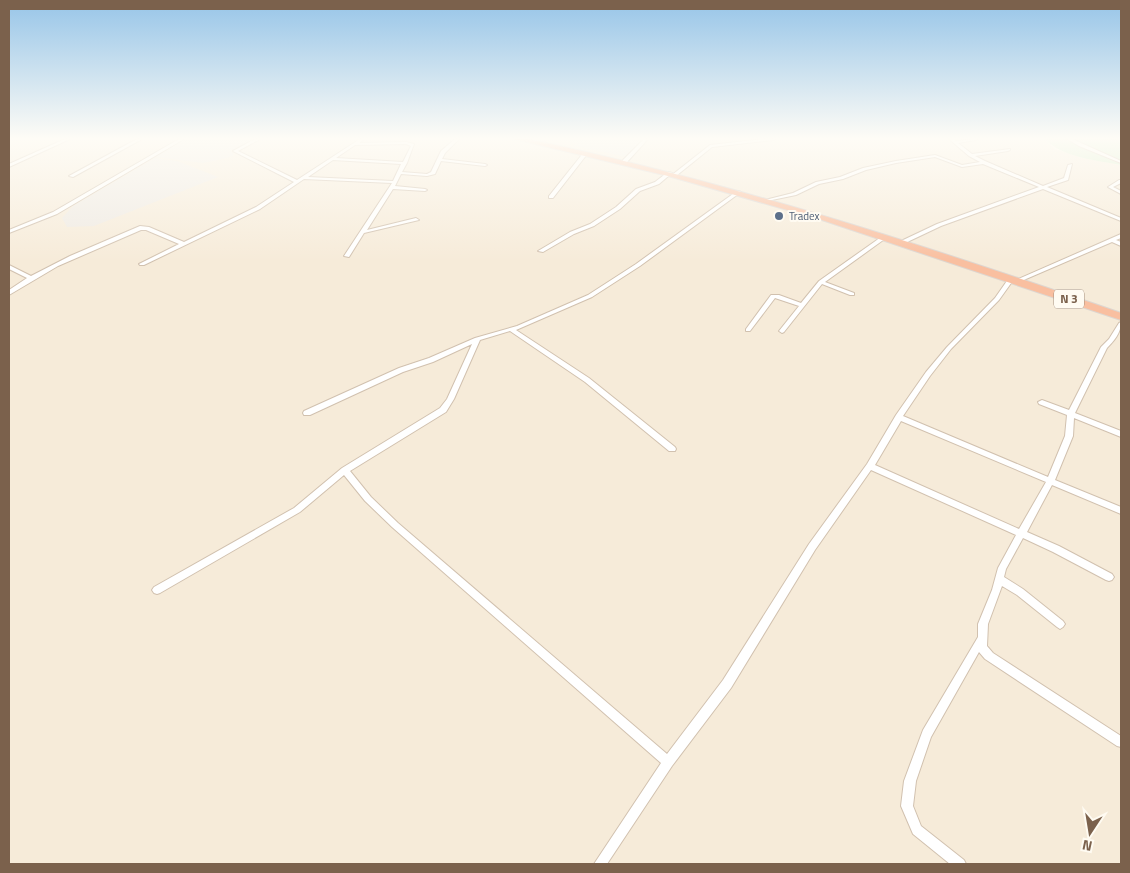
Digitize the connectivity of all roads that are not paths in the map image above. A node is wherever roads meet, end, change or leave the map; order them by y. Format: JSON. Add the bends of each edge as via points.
{"nodes":[{"id":1,"x":112,"y":180,"type":"edge"},
{"id":2,"x":292,"y":180,"type":"edge"},
{"id":3,"x":300,"y":180,"type":"edge"},
{"id":4,"x":343,"y":180,"type":"edge"},
{"id":5,"x":564,"y":180,"type":"edge"},
{"id":6,"x":662,"y":180,"type":"edge"},
{"id":7,"x":693,"y":180,"type":"edge"},
{"id":8,"x":833,"y":180,"type":"edge"},
{"id":9,"x":1028,"y":180,"type":"edge"},
{"id":10,"x":1062,"y":180,"type":"edge"},
{"id":11,"x":1121,"y":181,"type":"edge"},
{"id":12,"x":297,"y":182,"type":"junction"},
{"id":13,"x":395,"y":182,"type":"joint"},
{"id":14,"x":391,"y":187,"type":"junction"},
{"id":15,"x":1046,"y":187,"type":"junction"},
{"id":16,"x":425,"y":190,"type":"dead end"},
{"id":17,"x":739,"y":192,"type":"junction"},
{"id":18,"x":1121,"y":193,"type":"edge"},
{"id":19,"x":550,"y":197,"type":"dead end"},
{"id":20,"x":766,"y":200,"type":"junction"},
{"id":21,"x":416,"y":220,"type":"dead end"},
{"id":22,"x":1121,"y":220,"type":"edge"},
{"id":23,"x":9,"y":232,"type":"edge"},
{"id":24,"x":363,"y":232,"type":"junction"},
{"id":25,"x":1121,"y":236,"type":"edge"},
{"id":26,"x":884,"y":237,"type":"junction"},
{"id":27,"x":1112,"y":240,"type":"junction"},
{"id":28,"x":901,"y":242,"type":"junction"},
{"id":29,"x":184,"y":244,"type":"junction"},
{"id":30,"x":1121,"y":244,"type":"edge"},
{"id":31,"x":540,"y":250,"type":"dead end"},
{"id":32,"x":347,"y":256,"type":"dead end"},
{"id":33,"x":142,"y":264,"type":"dead end"},
{"id":34,"x":9,"y":268,"type":"edge"},
{"id":35,"x":30,"y":278,"type":"junction"},
{"id":36,"x":1014,"y":280,"type":"junction"},
{"id":37,"x":821,"y":282,"type":"junction"},
{"id":38,"x":9,"y":293,"type":"edge"},
{"id":39,"x":852,"y":294,"type":"dead end"},
{"id":40,"x":801,"y":305,"type":"junction"},
{"id":41,"x":1121,"y":317,"type":"edge"},
{"id":42,"x":1121,"y":324,"type":"edge"},
{"id":43,"x":511,"y":329,"type":"junction"},
{"id":44,"x":748,"y":330,"type":"dead end"},
{"id":45,"x":782,"y":331,"type":"dead end"},
{"id":46,"x":477,"y":338,"type":"junction"},
{"id":47,"x":1042,"y":402,"type":"dead end"},
{"id":48,"x":307,"y":413,"type":"dead end"},
{"id":49,"x":1072,"y":414,"type":"junction"},
{"id":50,"x":899,"y":417,"type":"junction"},
{"id":51,"x":1121,"y":434,"type":"edge"},
{"id":52,"x":672,"y":449,"type":"dead end"},
{"id":53,"x":870,"y":466,"type":"junction"},
{"id":54,"x":345,"y":470,"type":"junction"},
{"id":55,"x":1051,"y":480,"type":"junction"},
{"id":56,"x":1121,"y":511,"type":"edge"},
{"id":57,"x":1020,"y":534,"type":"junction"},
{"id":58,"x":1109,"y":577,"type":"dead end"},
{"id":59,"x":999,"y":579,"type":"junction"},
{"id":60,"x":157,"y":590,"type":"dead end"},
{"id":61,"x":1060,"y":624,"type":"dead end"},
{"id":62,"x":981,"y":640,"type":"junction"},
{"id":63,"x":1121,"y":742,"type":"edge"},
{"id":64,"x":668,"y":762,"type":"junction"},
{"id":65,"x":600,"y":864,"type":"edge"},
{"id":66,"x":960,"y":864,"type":"edge"}],
"edges":[{"from":1,"to":23,"type":"street","via":[[55,213]]},
{"from":2,"to":12,"type":"street"},
{"from":3,"to":12,"type":"street"},
{"from":4,"to":13,"type":"street"},
{"from":5,"to":19,"type":"street"},
{"from":6,"to":31,"type":"street","via":[[638,190],[592,225]]},
{"from":7,"to":17,"type":"highway","number":"N 3"},
{"from":8,"to":20,"type":"street"},
{"from":9,"to":15,"type":"street"},
{"from":10,"to":15,"type":"street"},
{"from":11,"to":18,"type":"street","via":[[1110,187]]},
{"from":12,"to":29,"type":"street","via":[[258,208]]},
{"from":13,"to":14,"type":"street"},
{"from":14,"to":16,"type":"street"},
{"from":14,"to":24,"type":"street"},
{"from":15,"to":22,"type":"street"},
{"from":15,"to":28,"type":"street"},
{"from":17,"to":20,"type":"highway","number":"N 3"},
{"from":17,"to":43,"type":"street","via":[[602,290]]},
{"from":20,"to":26,"type":"highway","number":"N 3"},
{"from":21,"to":24,"type":"street"},
{"from":24,"to":32,"type":"street"},
{"from":25,"to":27,"type":"street"},
{"from":26,"to":28,"type":"highway","number":"N 3"},
{"from":26,"to":37,"type":"street"},
{"from":27,"to":30,"type":"street"},
{"from":27,"to":36,"type":"street"},
{"from":28,"to":36,"type":"highway","number":"N 3"},
{"from":29,"to":33,"type":"street"},
{"from":29,"to":35,"type":"street","via":[[140,228]]},
{"from":34,"to":35,"type":"street"},
{"from":35,"to":38,"type":"street"},
{"from":36,"to":41,"type":"highway","number":"N 3"},
{"from":36,"to":50,"type":"street","via":[[949,348]]},
{"from":37,"to":39,"type":"street"},
{"from":37,"to":40,"type":"street"},
{"from":40,"to":44,"type":"street","via":[[773,296]]},
{"from":40,"to":45,"type":"street"},
{"from":42,"to":49,"type":"street","via":[[1104,347]]},
{"from":43,"to":46,"type":"street"},
{"from":43,"to":52,"type":"street","via":[[586,380]]},
{"from":46,"to":48,"type":"street"},
{"from":46,"to":54,"type":"street","via":[[443,410]]},
{"from":47,"to":49,"type":"street"},
{"from":49,"to":51,"type":"street"},
{"from":49,"to":55,"type":"street","via":[[1069,436]]},
{"from":50,"to":53,"type":"street"},
{"from":50,"to":55,"type":"street"},
{"from":53,"to":57,"type":"street"},
{"from":53,"to":64,"type":"street","via":[[812,547],[727,684]]},
{"from":54,"to":60,"type":"street","via":[[297,510]]},
{"from":54,"to":64,"type":"street","via":[[368,500],[395,525]]},
{"from":55,"to":56,"type":"street"},
{"from":55,"to":57,"type":"street"},
{"from":57,"to":58,"type":"street"},
{"from":57,"to":59,"type":"street"},
{"from":59,"to":61,"type":"street"},
{"from":59,"to":62,"type":"street","via":[[983,624]]},
{"from":62,"to":63,"type":"street","via":[[982,648],[989,656]]},
{"from":62,"to":66,"type":"street","via":[[926,734],[910,782],[907,806],[917,830]]},
{"from":64,"to":65,"type":"street"}]}
